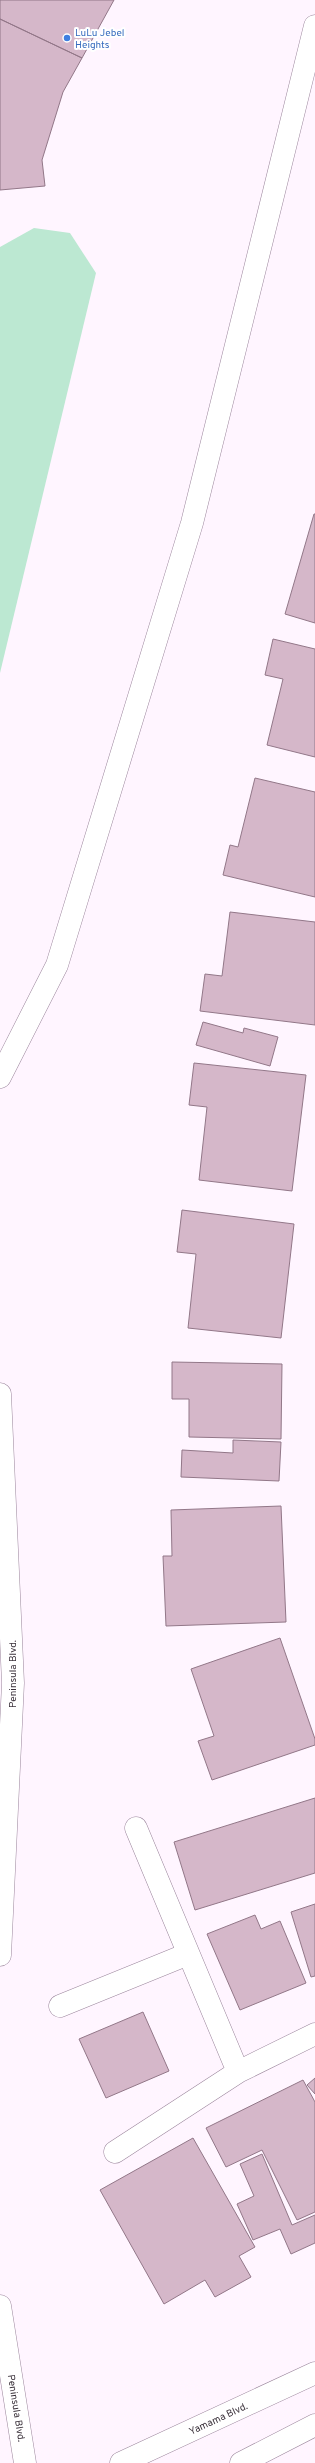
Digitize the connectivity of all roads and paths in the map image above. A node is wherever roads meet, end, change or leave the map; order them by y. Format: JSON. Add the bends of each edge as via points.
{"nodes":[{"id":1,"x":315,"y":26,"type":"edge"},
{"id":2,"x":0,"y":1077,"type":"edge"},
{"id":3,"x":0,"y":1394,"type":"edge"},
{"id":4,"x":136,"y":1828,"type":"dead end"},
{"id":5,"x":0,"y":1954,"type":"edge"},
{"id":6,"x":188,"y":1954,"type":"junction"},
{"id":7,"x":60,"y":2006,"type":"dead end"},
{"id":8,"x":315,"y":2034,"type":"edge"},
{"id":9,"x":238,"y":2072,"type":"junction"},
{"id":10,"x":115,"y":2152,"type":"dead end"},
{"id":11,"x":0,"y":2306,"type":"edge"},
{"id":12,"x":315,"y":2373,"type":"edge"},
{"id":13,"x":315,"y":2425,"type":"edge"},
{"id":14,"x":25,"y":2463,"type":"edge"},
{"id":15,"x":121,"y":2463,"type":"edge"},
{"id":16,"x":241,"y":2463,"type":"edge"}],
"edges":[{"from":1,"to":2,"type":"street","via":[[192,523],[57,965]]},
{"from":3,"to":5,"type":"street","name":"Peninsula Blvd.","via":[[13,1683]]},
{"from":4,"to":6,"type":"street"},
{"from":6,"to":7,"type":"street"},
{"from":6,"to":9,"type":"street"},
{"from":8,"to":9,"type":"street"},
{"from":9,"to":10,"type":"street"},
{"from":11,"to":14,"type":"street","name":"Peninsula Blvd."},
{"from":12,"to":15,"type":"street","name":"Yamama Blvd."},
{"from":13,"to":16,"type":"street"}]}
